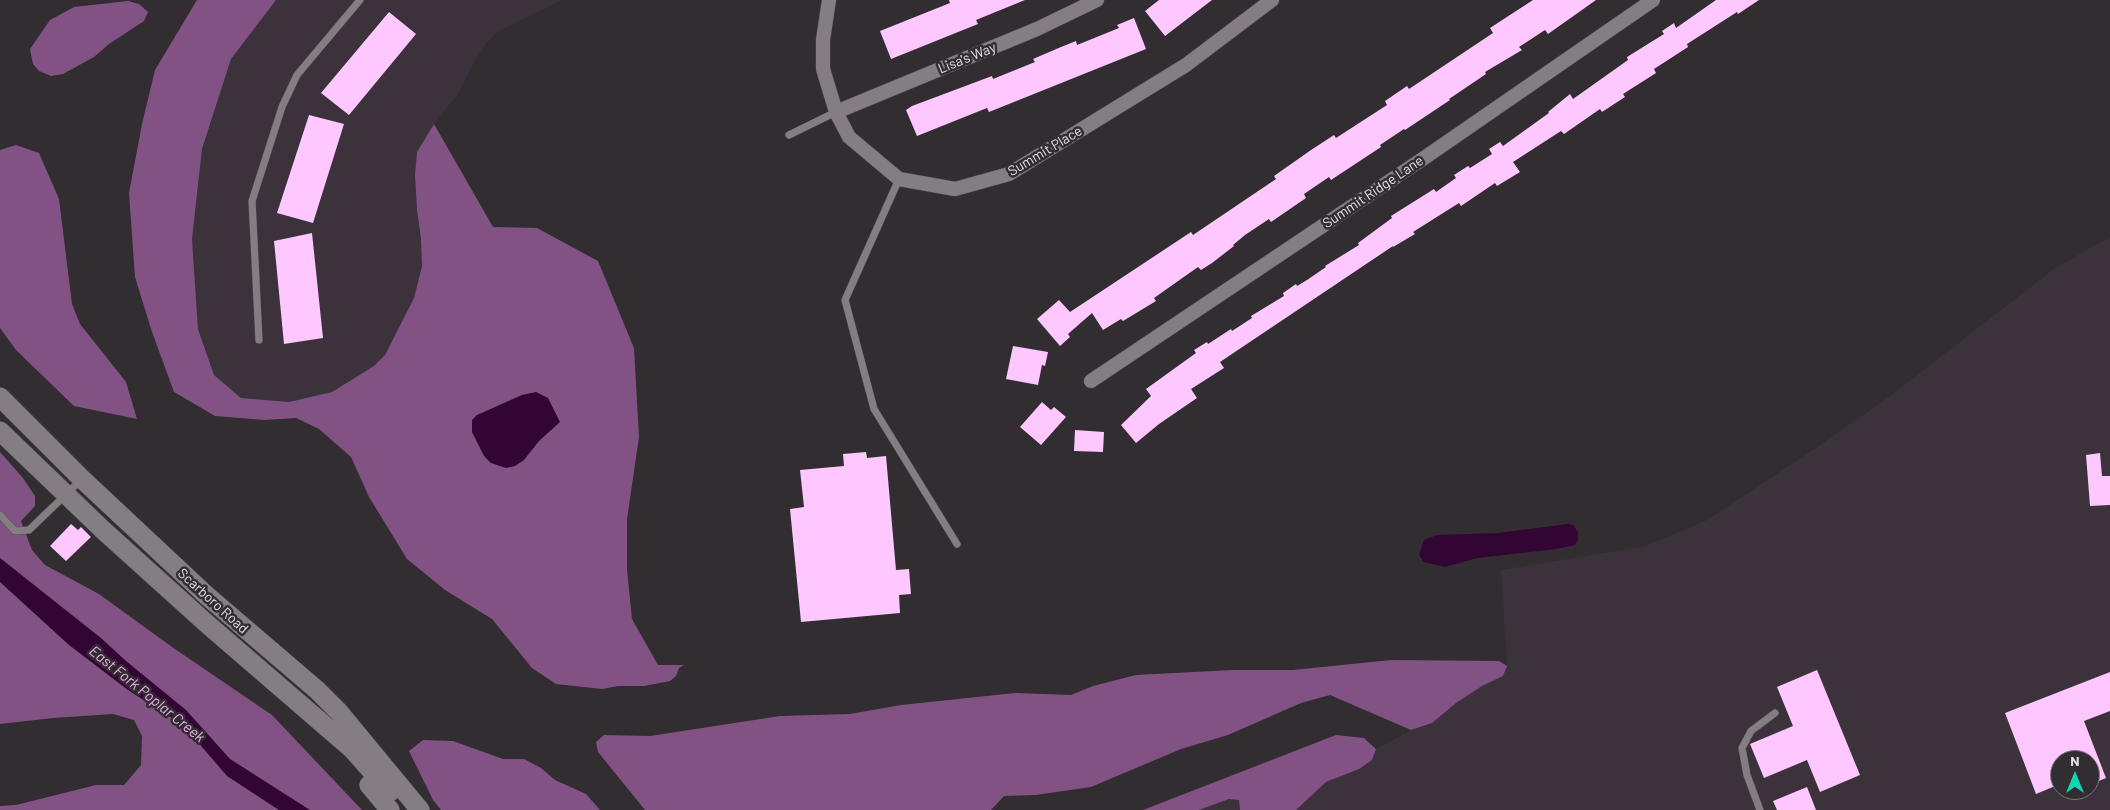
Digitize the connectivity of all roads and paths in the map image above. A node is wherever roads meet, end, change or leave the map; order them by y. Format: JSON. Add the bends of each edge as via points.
{"nodes":[{"id":1,"x":360,"y":0,"type":"edge"},
{"id":2,"x":829,"y":0,"type":"edge"},
{"id":3,"x":1097,"y":0,"type":"edge"},
{"id":4,"x":1272,"y":0,"type":"edge"},
{"id":5,"x":1653,"y":0,"type":"edge"},
{"id":6,"x":836,"y":112,"type":"junction"},
{"id":7,"x":788,"y":135,"type":"dead end"},
{"id":8,"x":898,"y":179,"type":"junction"},
{"id":9,"x":259,"y":340,"type":"dead end"},
{"id":10,"x":1091,"y":380,"type":"dead end"},
{"id":11,"x":0,"y":397,"type":"edge"},
{"id":12,"x":0,"y":431,"type":"edge"},
{"id":13,"x":82,"y":479,"type":"junction"},
{"id":14,"x":66,"y":494,"type":"junction"},
{"id":15,"x":0,"y":516,"type":"edge"},
{"id":16,"x":957,"y":544,"type":"dead end"},
{"id":17,"x":278,"y":687,"type":"junction"},
{"id":18,"x":1775,"y":713,"type":"dead end"},
{"id":19,"x":390,"y":810,"type":"edge"},
{"id":20,"x":405,"y":810,"type":"edge"},
{"id":21,"x":420,"y":810,"type":"edge"},
{"id":22,"x":1760,"y":810,"type":"edge"}],
"edges":[{"from":1,"to":9,"type":"lane","via":[[297,75],[282,107],[252,201]]},
{"from":2,"to":6,"type":"street","via":[[823,40],[823,69]]},
{"from":3,"to":6,"type":"street","name":"Lisa's Way","via":[[1037,29]]},
{"from":4,"to":8,"type":"street","name":"Summit Place","via":[[1186,65],[1009,174],[955,189]]},
{"from":5,"to":10,"type":"street","name":"Summit Ridge Lane","via":[[1427,156]]},
{"from":6,"to":7,"type":"lane"},
{"from":6,"to":8,"type":"street","via":[[849,137]]},
{"from":8,"to":16,"type":"lane","via":[[845,300],[874,409]]},
{"from":11,"to":13,"type":"main road","name":"Scarboro Road"},
{"from":12,"to":14,"type":"main road","name":"Scarboro Road"},
{"from":13,"to":14,"type":"lane"},
{"from":13,"to":21,"type":"main road","name":"Scarboro Road","via":[[213,601],[317,690]]},
{"from":14,"to":15,"type":"lane","via":[[29,530],[15,531]]},
{"from":14,"to":17,"type":"main road","name":"Scarboro Road"},
{"from":17,"to":19,"type":"main road","via":[[353,765]]},
{"from":17,"to":20,"type":"main road","name":"Scarboro Road","via":[[352,749]]},
{"from":18,"to":22,"type":"lane","via":[[1751,731],[1742,748],[1747,775]]}]}
